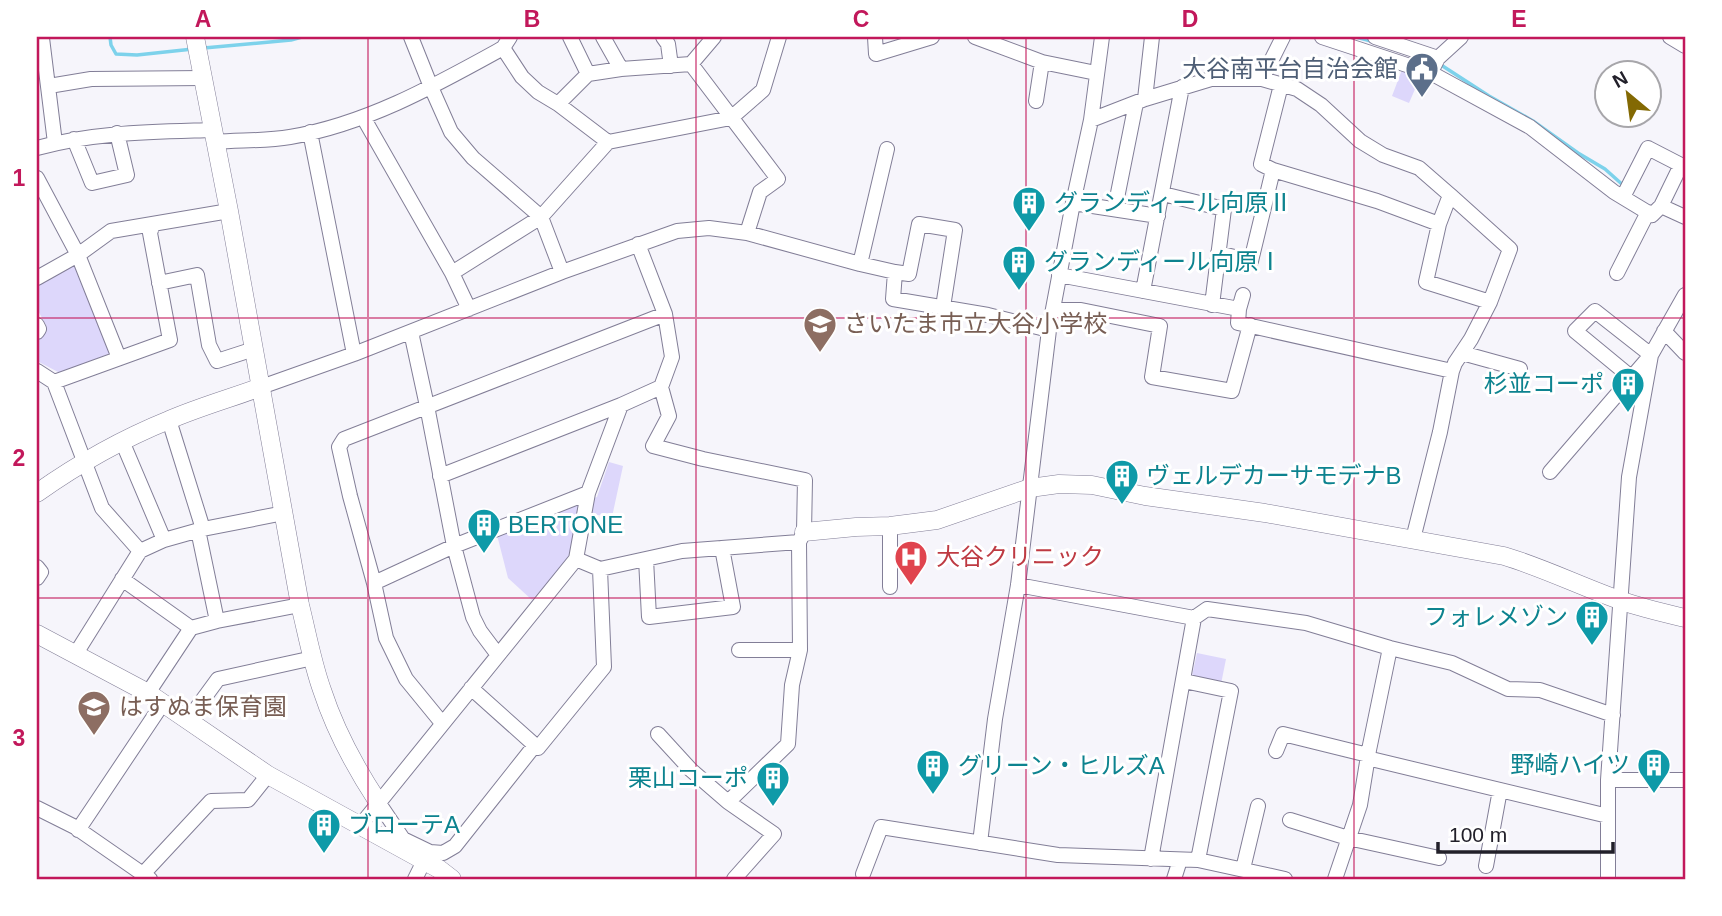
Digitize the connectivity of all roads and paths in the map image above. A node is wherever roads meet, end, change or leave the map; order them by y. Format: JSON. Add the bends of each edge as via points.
{"nodes":[{"id":1,"x":195,"y":37,"type":"edge"},
{"id":2,"x":411,"y":37,"type":"edge"},
{"id":3,"x":570,"y":37,"type":"edge"},
{"id":4,"x":603,"y":37,"type":"edge"},
{"id":5,"x":663,"y":37,"type":"edge"},
{"id":6,"x":713,"y":37,"type":"edge"},
{"id":7,"x":779,"y":37,"type":"edge"},
{"id":8,"x":875,"y":37,"type":"edge"},
{"id":9,"x":932,"y":37,"type":"edge"},
{"id":10,"x":975,"y":37,"type":"edge"},
{"id":11,"x":1102,"y":37,"type":"edge"},
{"id":12,"x":1153,"y":37,"type":"edge"},
{"id":13,"x":1283,"y":37,"type":"edge"},
{"id":14,"x":1322,"y":37,"type":"edge"},
{"id":15,"x":1375,"y":37,"type":"edge"},
{"id":16,"x":1461,"y":37,"type":"edge"},
{"id":17,"x":37,"y":38,"type":"edge"},
{"id":18,"x":506,"y":42,"type":"edge"},
{"id":19,"x":1042,"y":62,"type":"junction"},
{"id":20,"x":691,"y":64,"type":"junction"},
{"id":21,"x":1435,"y":64,"type":"junction"},
{"id":22,"x":671,"y":66,"type":"junction"},
{"id":23,"x":621,"y":69,"type":"junction"},
{"id":24,"x":1097,"y":73,"type":"junction"},
{"id":25,"x":588,"y":74,"type":"junction"},
{"id":26,"x":204,"y":78,"type":"junction"},
{"id":27,"x":1262,"y":79,"type":"junction"},
{"id":28,"x":1281,"y":85,"type":"junction"},
{"id":29,"x":48,"y":86,"type":"junction"},
{"id":30,"x":430,"y":88,"type":"junction"},
{"id":31,"x":1182,"y":88,"type":"junction"},
{"id":32,"x":1037,"y":101,"type":"dead end"},
{"id":33,"x":1140,"y":101,"type":"junction"},
{"id":34,"x":558,"y":104,"type":"junction"},
{"id":35,"x":363,"y":117,"type":"junction"},
{"id":36,"x":731,"y":118,"type":"junction"},
{"id":37,"x":1091,"y":120,"type":"junction"},
{"id":38,"x":310,"y":132,"type":"junction"},
{"id":39,"x":117,"y":133,"type":"junction"},
{"id":40,"x":214,"y":136,"type":"junction"},
{"id":41,"x":74,"y":139,"type":"junction"},
{"id":42,"x":608,"y":142,"type":"junction"},
{"id":43,"x":55,"y":143,"type":"junction"},
{"id":44,"x":37,"y":148,"type":"edge"},
{"id":45,"x":887,"y":149,"type":"dead end"},
{"id":46,"x":1273,"y":170,"type":"junction"},
{"id":47,"x":37,"y":178,"type":"edge"},
{"id":48,"x":1163,"y":194,"type":"junction"},
{"id":49,"x":1450,"y":195,"type":"junction"},
{"id":50,"x":1623,"y":197,"type":"junction"},
{"id":51,"x":1073,"y":203,"type":"junction"},
{"id":52,"x":1115,"y":208,"type":"junction"},
{"id":53,"x":1654,"y":209,"type":"junction"},
{"id":54,"x":229,"y":211,"type":"junction"},
{"id":55,"x":541,"y":216,"type":"junction"},
{"id":56,"x":1158,"y":216,"type":"junction"},
{"id":57,"x":1685,"y":217,"type":"edge"},
{"id":58,"x":1439,"y":223,"type":"junction"},
{"id":59,"x":153,"y":224,"type":"junction"},
{"id":60,"x":747,"y":233,"type":"junction"},
{"id":61,"x":638,"y":244,"type":"junction"},
{"id":62,"x":1219,"y":253,"type":"junction"},
{"id":63,"x":78,"y":255,"type":"junction"},
{"id":64,"x":860,"y":264,"type":"junction"},
{"id":65,"x":562,"y":272,"type":"junction"},
{"id":66,"x":895,"y":272,"type":"junction"},
{"id":67,"x":452,"y":273,"type":"junction"},
{"id":68,"x":1617,"y":273,"type":"dead end"},
{"id":69,"x":1059,"y":275,"type":"junction"},
{"id":70,"x":37,"y":278,"type":"edge"},
{"id":71,"x":159,"y":282,"type":"junction"},
{"id":72,"x":1143,"y":291,"type":"junction"},
{"id":73,"x":1685,"y":295,"type":"edge"},
{"id":74,"x":1490,"y":302,"type":"junction"},
{"id":75,"x":1212,"y":305,"type":"junction"},
{"id":76,"x":943,"y":307,"type":"junction"},
{"id":77,"x":468,"y":309,"type":"junction"},
{"id":78,"x":1054,"y":310,"type":"junction"},
{"id":79,"x":665,"y":314,"type":"junction"},
{"id":80,"x":37,"y":325,"type":"edge"},
{"id":81,"x":1250,"y":325,"type":"junction"},
{"id":82,"x":1049,"y":330,"type":"junction"},
{"id":83,"x":1664,"y":331,"type":"junction"},
{"id":84,"x":37,"y":332,"type":"edge"},
{"id":85,"x":411,"y":332,"type":"junction"},
{"id":86,"x":254,"y":349,"type":"junction"},
{"id":87,"x":1462,"y":353,"type":"junction"},
{"id":88,"x":1685,"y":353,"type":"edge"},
{"id":89,"x":354,"y":354,"type":"junction"},
{"id":90,"x":1651,"y":355,"type":"junction"},
{"id":91,"x":119,"y":358,"type":"junction"},
{"id":92,"x":1520,"y":369,"type":"dead end"},
{"id":93,"x":37,"y":371,"type":"edge"},
{"id":94,"x":1452,"y":371,"type":"junction"},
{"id":95,"x":1632,"y":378,"type":"junction"},
{"id":96,"x":54,"y":382,"type":"junction"},
{"id":97,"x":261,"y":387,"type":"junction"},
{"id":98,"x":661,"y":387,"type":"junction"},
{"id":99,"x":621,"y":405,"type":"junction"},
{"id":100,"x":427,"y":406,"type":"junction"},
{"id":101,"x":169,"y":419,"type":"junction"},
{"id":102,"x":122,"y":441,"type":"junction"},
{"id":103,"x":85,"y":461,"type":"junction"},
{"id":104,"x":1550,"y":472,"type":"dead end"},
{"id":105,"x":440,"y":476,"type":"junction"},
{"id":106,"x":1030,"y":488,"type":"junction"},
{"id":107,"x":37,"y":493,"type":"edge"},
{"id":108,"x":587,"y":494,"type":"junction"},
{"id":109,"x":285,"y":513,"type":"junction"},
{"id":110,"x":890,"y":526,"type":"junction"},
{"id":111,"x":200,"y":529,"type":"junction"},
{"id":112,"x":801,"y":537,"type":"junction"},
{"id":113,"x":1413,"y":539,"type":"junction"},
{"id":114,"x":163,"y":540,"type":"junction"},
{"id":115,"x":454,"y":546,"type":"junction"},
{"id":116,"x":722,"y":548,"type":"junction"},
{"id":117,"x":140,"y":551,"type":"junction"},
{"id":118,"x":576,"y":559,"type":"junction"},
{"id":119,"x":646,"y":559,"type":"junction"},
{"id":120,"x":37,"y":568,"type":"edge"},
{"id":121,"x":600,"y":569,"type":"junction"},
{"id":122,"x":37,"y":579,"type":"edge"},
{"id":123,"x":122,"y":579,"type":"junction"},
{"id":124,"x":374,"y":583,"type":"junction"},
{"id":125,"x":1018,"y":585,"type":"junction"},
{"id":126,"x":890,"y":587,"type":"dead end"},
{"id":127,"x":1621,"y":601,"type":"junction"},
{"id":128,"x":300,"y":605,"type":"junction"},
{"id":129,"x":1194,"y":618,"type":"junction"},
{"id":130,"x":1685,"y":618,"type":"edge"},
{"id":131,"x":217,"y":621,"type":"junction"},
{"id":132,"x":191,"y":628,"type":"junction"},
{"id":133,"x":37,"y":634,"type":"edge"},
{"id":134,"x":1390,"y":648,"type":"junction"},
{"id":135,"x":739,"y":650,"type":"dead end"},
{"id":136,"x":800,"y":650,"type":"junction"},
{"id":137,"x":75,"y":655,"type":"junction"},
{"id":138,"x":498,"y":655,"type":"junction"},
{"id":139,"x":313,"y":658,"type":"junction"},
{"id":140,"x":1184,"y":681,"type":"junction"},
{"id":141,"x":471,"y":688,"type":"junction"},
{"id":142,"x":155,"y":698,"type":"junction"},
{"id":143,"x":1613,"y":715,"type":"junction"},
{"id":144,"x":188,"y":720,"type":"junction"},
{"id":145,"x":442,"y":723,"type":"junction"},
{"id":146,"x":658,"y":734,"type":"dead end"},
{"id":147,"x":535,"y":745,"type":"junction"},
{"id":148,"x":1276,"y":751,"type":"dead end"},
{"id":149,"x":1367,"y":757,"type":"junction"},
{"id":150,"x":268,"y":775,"type":"junction"},
{"id":151,"x":1608,"y":780,"type":"junction"},
{"id":152,"x":1685,"y":780,"type":"edge"},
{"id":153,"x":1500,"y":790,"type":"junction"},
{"id":154,"x":378,"y":802,"type":"junction"},
{"id":155,"x":728,"y":802,"type":"junction"},
{"id":156,"x":1258,"y":806,"type":"dead end"},
{"id":157,"x":37,"y":808,"type":"edge"},
{"id":158,"x":1608,"y":816,"type":"junction"},
{"id":159,"x":1290,"y":820,"type":"dead end"},
{"id":160,"x":360,"y":825,"type":"junction"},
{"id":161,"x":78,"y":830,"type":"junction"},
{"id":162,"x":1348,"y":838,"type":"junction"},
{"id":163,"x":980,"y":843,"type":"junction"},
{"id":164,"x":1439,"y":858,"type":"dead end"},
{"id":165,"x":1151,"y":859,"type":"junction"},
{"id":166,"x":1180,"y":860,"type":"junction"},
{"id":167,"x":1198,"y":860,"type":"junction"},
{"id":168,"x":424,"y":861,"type":"junction"},
{"id":169,"x":1486,"y":866,"type":"dead end"},
{"id":170,"x":1245,"y":873,"type":"edge"},
{"id":171,"x":863,"y":874,"type":"dead end"},
{"id":172,"x":146,"y":876,"type":"edge"},
{"id":173,"x":415,"y":879,"type":"edge"},
{"id":174,"x":452,"y":879,"type":"edge"},
{"id":175,"x":734,"y":879,"type":"edge"},
{"id":176,"x":1174,"y":879,"type":"edge"},
{"id":177,"x":1285,"y":879,"type":"edge"},
{"id":178,"x":1335,"y":879,"type":"edge"},
{"id":179,"x":1608,"y":879,"type":"edge"}],
"edges":[{"from":1,"to":26,"type":"street"},
{"from":2,"to":30,"type":"street"},
{"from":3,"to":25,"type":"street"},
{"from":4,"to":23,"type":"street"},
{"from":5,"to":22,"type":"street"},
{"from":6,"to":20,"type":"street"},
{"from":7,"to":36,"type":"street","via":[[763,90]]},
{"from":8,"to":9,"type":"street","via":[[876,54]]},
{"from":10,"to":19,"type":"street"},
{"from":11,"to":24,"type":"street"},
{"from":12,"to":33,"type":"street"},
{"from":13,"to":27,"type":"street"},
{"from":14,"to":21,"type":"street"},
{"from":15,"to":21,"type":"street"},
{"from":16,"to":21,"type":"street"},
{"from":17,"to":29,"type":"street","via":[[42,38]]},
{"from":18,"to":30,"type":"street"},
{"from":18,"to":34,"type":"street","via":[[522,77]]},
{"from":19,"to":24,"type":"street"},
{"from":19,"to":32,"type":"street"},
{"from":20,"to":22,"type":"street"},
{"from":20,"to":36,"type":"street"},
{"from":21,"to":50,"type":"street","via":[[1484,103],[1530,127]]},
{"from":22,"to":23,"type":"street"},
{"from":23,"to":25,"type":"street"},
{"from":24,"to":37,"type":"street"},
{"from":25,"to":34,"type":"street"},
{"from":26,"to":29,"type":"street","via":[[91,79]]},
{"from":26,"to":40,"type":"street"},
{"from":27,"to":28,"type":"street"},
{"from":27,"to":31,"type":"street","via":[[1210,79]]},
{"from":28,"to":46,"type":"street","via":[[1261,164]]},
{"from":28,"to":49,"type":"street","via":[[1297,89],[1321,105],[1371,148],[1419,167]]},
{"from":29,"to":43,"type":"street"},
{"from":30,"to":35,"type":"street"},
{"from":30,"to":55,"type":"street","via":[[451,132],[472,158]]},
{"from":31,"to":33,"type":"street"},
{"from":31,"to":48,"type":"street"},
{"from":33,"to":37,"type":"street"},
{"from":33,"to":52,"type":"street"},
{"from":34,"to":42,"type":"street"},
{"from":35,"to":38,"type":"street"},
{"from":35,"to":67,"type":"street"},
{"from":36,"to":42,"type":"street"},
{"from":36,"to":60,"type":"street","via":[[778,179],[760,192]]},
{"from":37,"to":51,"type":"street"},
{"from":38,"to":40,"type":"street","via":[[289,137]]},
{"from":38,"to":89,"type":"street"},
{"from":39,"to":40,"type":"street"},
{"from":39,"to":41,"type":"street"},
{"from":39,"to":41,"type":"street","via":[[127,175],[92,183]]},
{"from":40,"to":54,"type":"street"},
{"from":41,"to":43,"type":"street"},
{"from":42,"to":55,"type":"street"},
{"from":43,"to":44,"type":"street"},
{"from":45,"to":64,"type":"street"},
{"from":46,"to":58,"type":"street"},
{"from":46,"to":62,"type":"street","via":[[1251,261]]},
{"from":47,"to":63,"type":"street"},
{"from":48,"to":56,"type":"street"},
{"from":48,"to":62,"type":"street","via":[[1224,209]]},
{"from":49,"to":58,"type":"street"},
{"from":49,"to":74,"type":"street","via":[[1510,249]]},
{"from":50,"to":53,"type":"street"},
{"from":50,"to":53,"type":"street","via":[[1648,148],[1681,164]]},
{"from":51,"to":52,"type":"street"},
{"from":51,"to":69,"type":"street"},
{"from":52,"to":56,"type":"street"},
{"from":53,"to":57,"type":"street"},
{"from":53,"to":68,"type":"street"},
{"from":54,"to":59,"type":"street"},
{"from":54,"to":86,"type":"street"},
{"from":55,"to":65,"type":"street"},
{"from":55,"to":67,"type":"street"},
{"from":56,"to":72,"type":"street"},
{"from":58,"to":74,"type":"street","via":[[1426,282]]},
{"from":59,"to":63,"type":"street","via":[[111,231]]},
{"from":59,"to":71,"type":"street","via":[[150,233]]},
{"from":60,"to":61,"type":"street","via":[[709,228],[677,231]]},
{"from":60,"to":64,"type":"street"},
{"from":61,"to":65,"type":"street"},
{"from":61,"to":79,"type":"street"},
{"from":62,"to":75,"type":"street"},
{"from":63,"to":70,"type":"street"},
{"from":63,"to":91,"type":"street"},
{"from":64,"to":66,"type":"street"},
{"from":65,"to":77,"type":"street"},
{"from":66,"to":76,"type":"street","via":[[893,299]]},
{"from":66,"to":76,"type":"street","via":[[909,274],[919,224],[955,230]]},
{"from":67,"to":77,"type":"street"},
{"from":69,"to":72,"type":"street"},
{"from":69,"to":78,"type":"street"},
{"from":71,"to":86,"type":"street","via":[[197,275],[209,345],[217,361]]},
{"from":71,"to":91,"type":"street","via":[[170,340]]},
{"from":72,"to":75,"type":"street"},
{"from":73,"to":83,"type":"street"},
{"from":74,"to":87,"type":"street"},
{"from":75,"to":81,"type":"street","via":[[1241,302],[1238,323]]},
{"from":76,"to":82,"type":"street"},
{"from":77,"to":85,"type":"street"},
{"from":78,"to":81,"type":"street","via":[[1081,310],[1160,326],[1152,377],[1232,391]]},
{"from":78,"to":82,"type":"street"},
{"from":79,"to":98,"type":"street","via":[[673,358]]},
{"from":79,"to":100,"type":"street"},
{"from":80,"to":84,"type":"street"},
{"from":81,"to":94,"type":"street"},
{"from":82,"to":106,"type":"street"},
{"from":83,"to":88,"type":"street"},
{"from":83,"to":90,"type":"street"},
{"from":85,"to":89,"type":"street"},
{"from":85,"to":100,"type":"street"},
{"from":86,"to":97,"type":"street"},
{"from":87,"to":92,"type":"street"},
{"from":87,"to":94,"type":"street"},
{"from":89,"to":97,"type":"street"},
{"from":90,"to":95,"type":"street"},
{"from":90,"to":95,"type":"street","via":[[1595,311],[1575,331]]},
{"from":90,"to":127,"type":"street","via":[[1629,477]]},
{"from":91,"to":96,"type":"street"},
{"from":93,"to":96,"type":"street"},
{"from":94,"to":113,"type":"street"},
{"from":95,"to":104,"type":"street"},
{"from":96,"to":103,"type":"street"},
{"from":97,"to":101,"type":"street"},
{"from":97,"to":109,"type":"street"},
{"from":98,"to":99,"type":"street"},
{"from":98,"to":112,"type":"street","via":[[669,416],[653,446],[806,480]]},
{"from":99,"to":105,"type":"street"},
{"from":99,"to":108,"type":"street"},
{"from":100,"to":105,"type":"street"},
{"from":100,"to":124,"type":"street","via":[[344,439],[339,447]]},
{"from":101,"to":102,"type":"street"},
{"from":101,"to":111,"type":"street"},
{"from":102,"to":103,"type":"street"},
{"from":102,"to":114,"type":"street"},
{"from":103,"to":107,"type":"street"},
{"from":103,"to":117,"type":"street","via":[[102,508]]},
{"from":105,"to":115,"type":"street"},
{"from":106,"to":110,"type":"street","via":[[937,520]]},
{"from":106,"to":113,"type":"street","via":[[1092,485]]},
{"from":106,"to":125,"type":"street"},
{"from":108,"to":115,"type":"street"},
{"from":108,"to":118,"type":"street"},
{"from":109,"to":111,"type":"street"},
{"from":109,"to":128,"type":"street"},
{"from":110,"to":112,"type":"street"},
{"from":110,"to":126,"type":"street"},
{"from":111,"to":114,"type":"street"},
{"from":111,"to":131,"type":"street"},
{"from":112,"to":116,"type":"street"},
{"from":112,"to":136,"type":"street"},
{"from":113,"to":127,"type":"street","via":[[1504,556]]},
{"from":114,"to":117,"type":"street"},
{"from":115,"to":124,"type":"street"},
{"from":115,"to":138,"type":"street","via":[[473,617]]},
{"from":116,"to":119,"type":"street"},
{"from":116,"to":119,"type":"street","via":[[733,607],[649,617]]},
{"from":117,"to":123,"type":"street"},
{"from":118,"to":121,"type":"street"},
{"from":118,"to":138,"type":"street"},
{"from":119,"to":121,"type":"street"},
{"from":120,"to":122,"type":"street"},
{"from":121,"to":147,"type":"street","via":[[604,667],[538,748]]},
{"from":123,"to":132,"type":"street"},
{"from":123,"to":137,"type":"street"},
{"from":124,"to":145,"type":"street","via":[[386,638],[406,678]]},
{"from":125,"to":129,"type":"street"},
{"from":125,"to":163,"type":"street"},
{"from":127,"to":130,"type":"street"},
{"from":127,"to":143,"type":"street"},
{"from":128,"to":131,"type":"street"},
{"from":128,"to":139,"type":"street"},
{"from":129,"to":134,"type":"street","via":[[1207,608],[1306,623]]},
{"from":129,"to":140,"type":"street"},
{"from":131,"to":132,"type":"street"},
{"from":132,"to":142,"type":"street"},
{"from":133,"to":137,"type":"street"},
{"from":134,"to":143,"type":"street","via":[[1452,663],[1508,690],[1540,690]]},
{"from":134,"to":149,"type":"street"},
{"from":135,"to":136,"type":"street"},
{"from":136,"to":155,"type":"street","via":[[792,685],[788,744]]},
{"from":137,"to":142,"type":"street"},
{"from":138,"to":141,"type":"street"},
{"from":139,"to":144,"type":"street","via":[[218,679]]},
{"from":139,"to":154,"type":"street","via":[[336,728]]},
{"from":140,"to":165,"type":"street"},
{"from":140,"to":167,"type":"street","via":[[1231,691]]},
{"from":141,"to":145,"type":"street"},
{"from":141,"to":147,"type":"street"},
{"from":142,"to":144,"type":"street"},
{"from":142,"to":161,"type":"street"},
{"from":143,"to":151,"type":"street"},
{"from":144,"to":150,"type":"street"},
{"from":145,"to":154,"type":"street"},
{"from":146,"to":155,"type":"street"},
{"from":147,"to":154,"type":"street","via":[[455,846],[443,853],[403,839]]},
{"from":148,"to":149,"type":"street","via":[[1283,734]]},
{"from":149,"to":153,"type":"street"},
{"from":149,"to":162,"type":"street","via":[[1360,805]]},
{"from":150,"to":160,"type":"street"},
{"from":150,"to":172,"type":"street","via":[[248,800],[211,801]]},
{"from":151,"to":152,"type":"street"},
{"from":151,"to":158,"type":"street"},
{"from":153,"to":158,"type":"street"},
{"from":153,"to":169,"type":"street"},
{"from":154,"to":160,"type":"street"},
{"from":155,"to":175,"type":"street","via":[[774,834]]},
{"from":156,"to":170,"type":"street"},
{"from":157,"to":161,"type":"street"},
{"from":158,"to":179,"type":"street"},
{"from":159,"to":162,"type":"street"},
{"from":160,"to":168,"type":"street"},
{"from":161,"to":172,"type":"street"},
{"from":162,"to":164,"type":"street"},
{"from":162,"to":178,"type":"street"},
{"from":163,"to":165,"type":"street","via":[[1058,855]]},
{"from":163,"to":171,"type":"street","via":[[880,827]]},
{"from":165,"to":166,"type":"street"},
{"from":166,"to":167,"type":"street"},
{"from":166,"to":176,"type":"street"},
{"from":167,"to":170,"type":"street"},
{"from":168,"to":173,"type":"street"},
{"from":168,"to":174,"type":"street"},
{"from":170,"to":177,"type":"street"}]}
